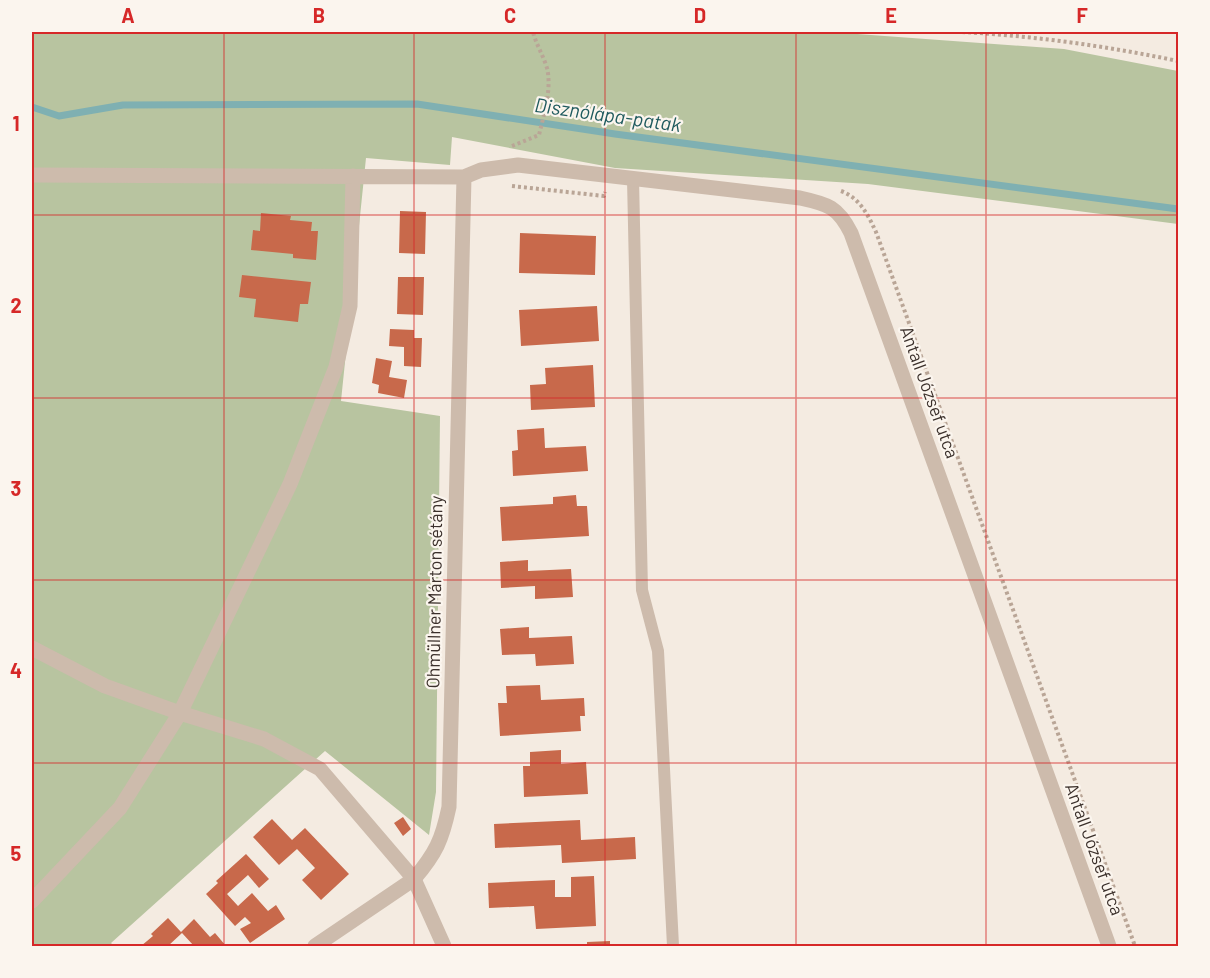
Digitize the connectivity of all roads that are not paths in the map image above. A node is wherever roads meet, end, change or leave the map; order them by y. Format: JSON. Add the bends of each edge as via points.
{"nodes":[{"id":1,"x":32,"y":175,"type":"edge"},
{"id":2,"x":353,"y":176,"type":"junction"},
{"id":3,"x":464,"y":177,"type":"junction"},
{"id":4,"x":633,"y":179,"type":"junction"},
{"id":5,"x":32,"y":648,"type":"edge"},
{"id":6,"x":180,"y":713,"type":"junction"},
{"id":7,"x":414,"y":879,"type":"junction"},
{"id":8,"x":32,"y":901,"type":"edge"},
{"id":9,"x":315,"y":946,"type":"edge"},
{"id":10,"x":444,"y":946,"type":"edge"},
{"id":11,"x":674,"y":946,"type":"edge"},
{"id":12,"x":1109,"y":946,"type":"edge"}],
"edges":[{"from":1,"to":2,"type":"street","name":"Antall József utca"},
{"from":2,"to":3,"type":"street","name":"Antall József utca"},
{"from":2,"to":6,"type":"street","via":[[350,306],[336,367],[290,484]]},
{"from":3,"to":4,"type":"street","name":"Antall József utca","via":[[481,170],[518,165]]},
{"from":3,"to":7,"type":"street","name":"Ohmüllner Márton sétány","via":[[448,807],[442,837]]},
{"from":4,"to":11,"type":"lane","via":[[642,590],[658,651]]},
{"from":4,"to":12,"type":"street","name":"Antall József utca","via":[[800,198],[825,205],[843,216]]},
{"from":5,"to":6,"type":"street","via":[[105,686]]},
{"from":6,"to":7,"type":"street","via":[[264,739],[320,769]]},
{"from":6,"to":8,"type":"street","via":[[120,808]]},
{"from":7,"to":9,"type":"street","name":"Ohmüllner Márton sétány"},
{"from":7,"to":10,"type":"street"}]}
